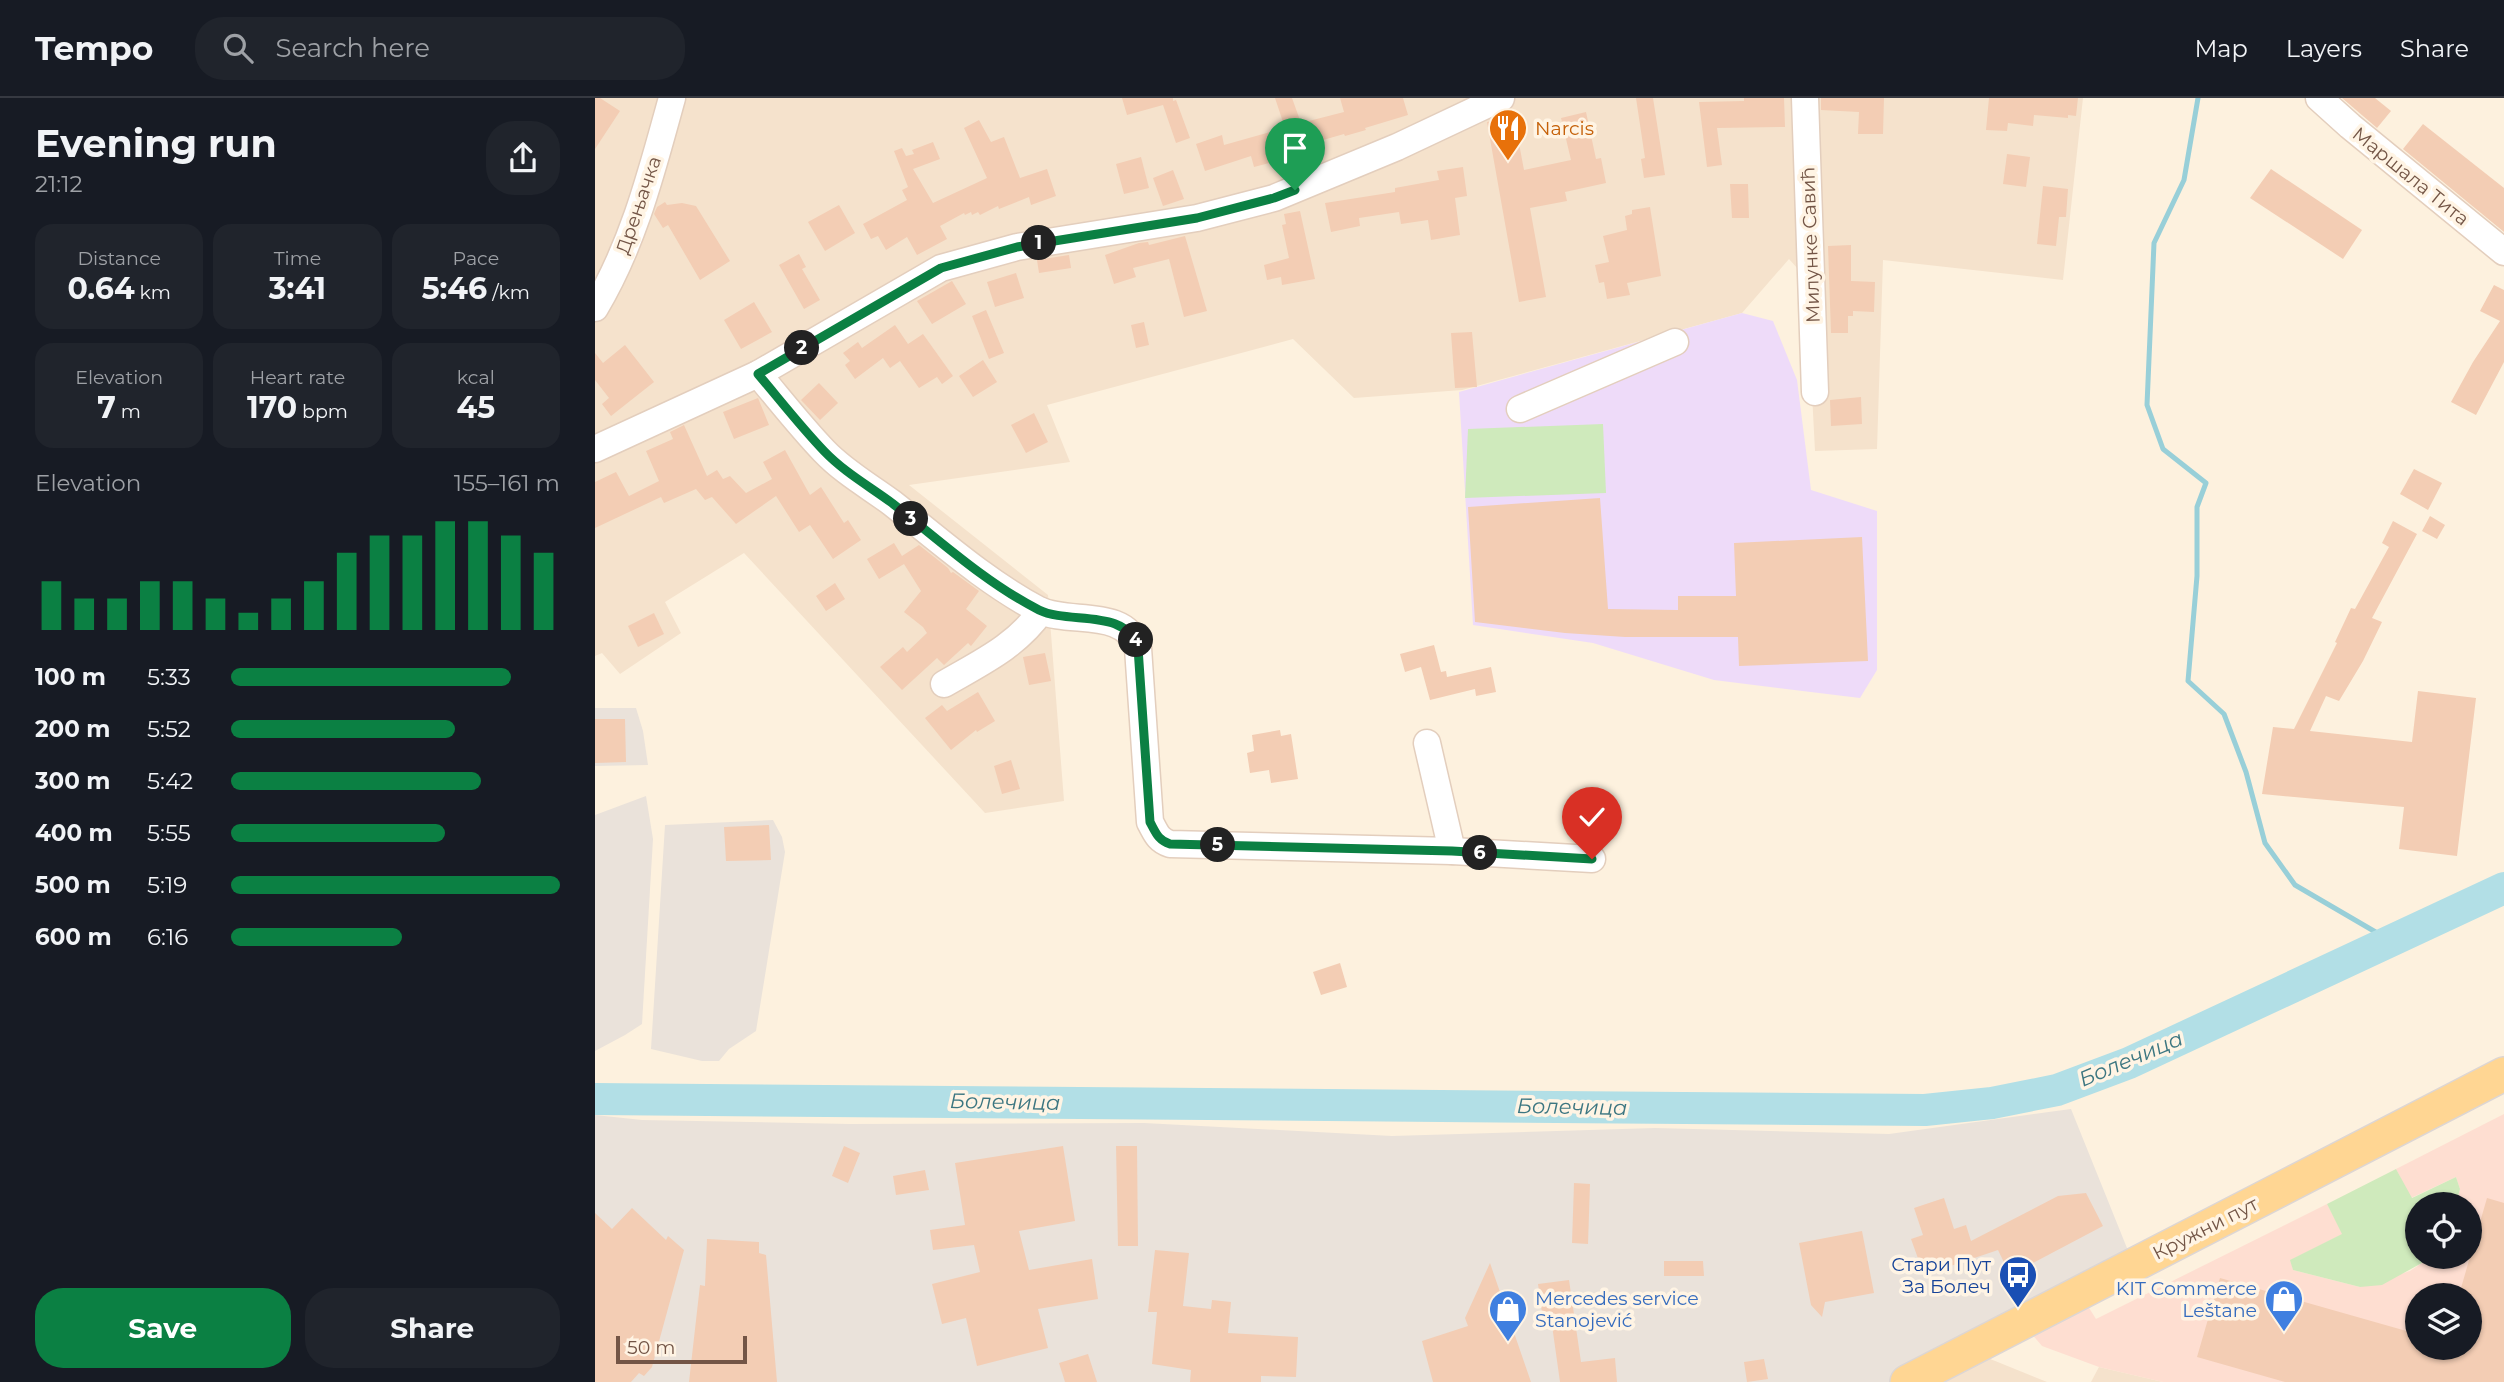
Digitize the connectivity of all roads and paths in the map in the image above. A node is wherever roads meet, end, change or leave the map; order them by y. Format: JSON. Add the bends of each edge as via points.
{"nodes":[{"id":1,"x":672,"y":98,"type":"edge"},
{"id":2,"x":1501,"y":98,"type":"edge"},
{"id":3,"x":1805,"y":98,"type":"edge"},
{"id":4,"x":2319,"y":98,"type":"edge"},
{"id":5,"x":2504,"y":252,"type":"edge"},
{"id":6,"x":595,"y":308,"type":"edge"},
{"id":7,"x":1675,"y":342,"type":"dead end"},
{"id":8,"x":758,"y":374,"type":"junction"},
{"id":9,"x":1815,"y":392,"type":"dead end"},
{"id":10,"x":1520,"y":409,"type":"dead end"},
{"id":11,"x":595,"y":449,"type":"edge"},
{"id":12,"x":1041,"y":611,"type":"junction"},
{"id":13,"x":944,"y":684,"type":"dead end"},
{"id":14,"x":1427,"y":743,"type":"dead end"},
{"id":15,"x":1452,"y":851,"type":"junction"},
{"id":16,"x":1592,"y":859,"type":"dead end"},
{"id":17,"x":2504,"y":1074,"type":"edge"},
{"id":18,"x":1926,"y":1378,"type":"edge"}],
"edges":[{"from":1,"to":6,"type":"street","name":"Дрењачка","via":[[639,212]]},
{"from":2,"to":8,"type":"street","via":[[1274,198],[1197,218],[1017,247],[941,268]]},
{"from":3,"to":9,"type":"street","name":"Милунке Савић"},
{"from":4,"to":5,"type":"street","name":"Маршала Тита"},
{"from":7,"to":10,"type":"street"},
{"from":8,"to":11,"type":"street"},
{"from":8,"to":12,"type":"street","via":[[825,452],[853,477]]},
{"from":12,"to":13,"type":"street","via":[[1012,643]]},
{"from":12,"to":15,"type":"street","via":[[1105,621],[1128,631],[1135,640],[1150,822],[1164,842]]},
{"from":14,"to":15,"type":"street"},
{"from":15,"to":16,"type":"street"},
{"from":17,"to":18,"type":"main road","name":"Кружни пут"}]}
